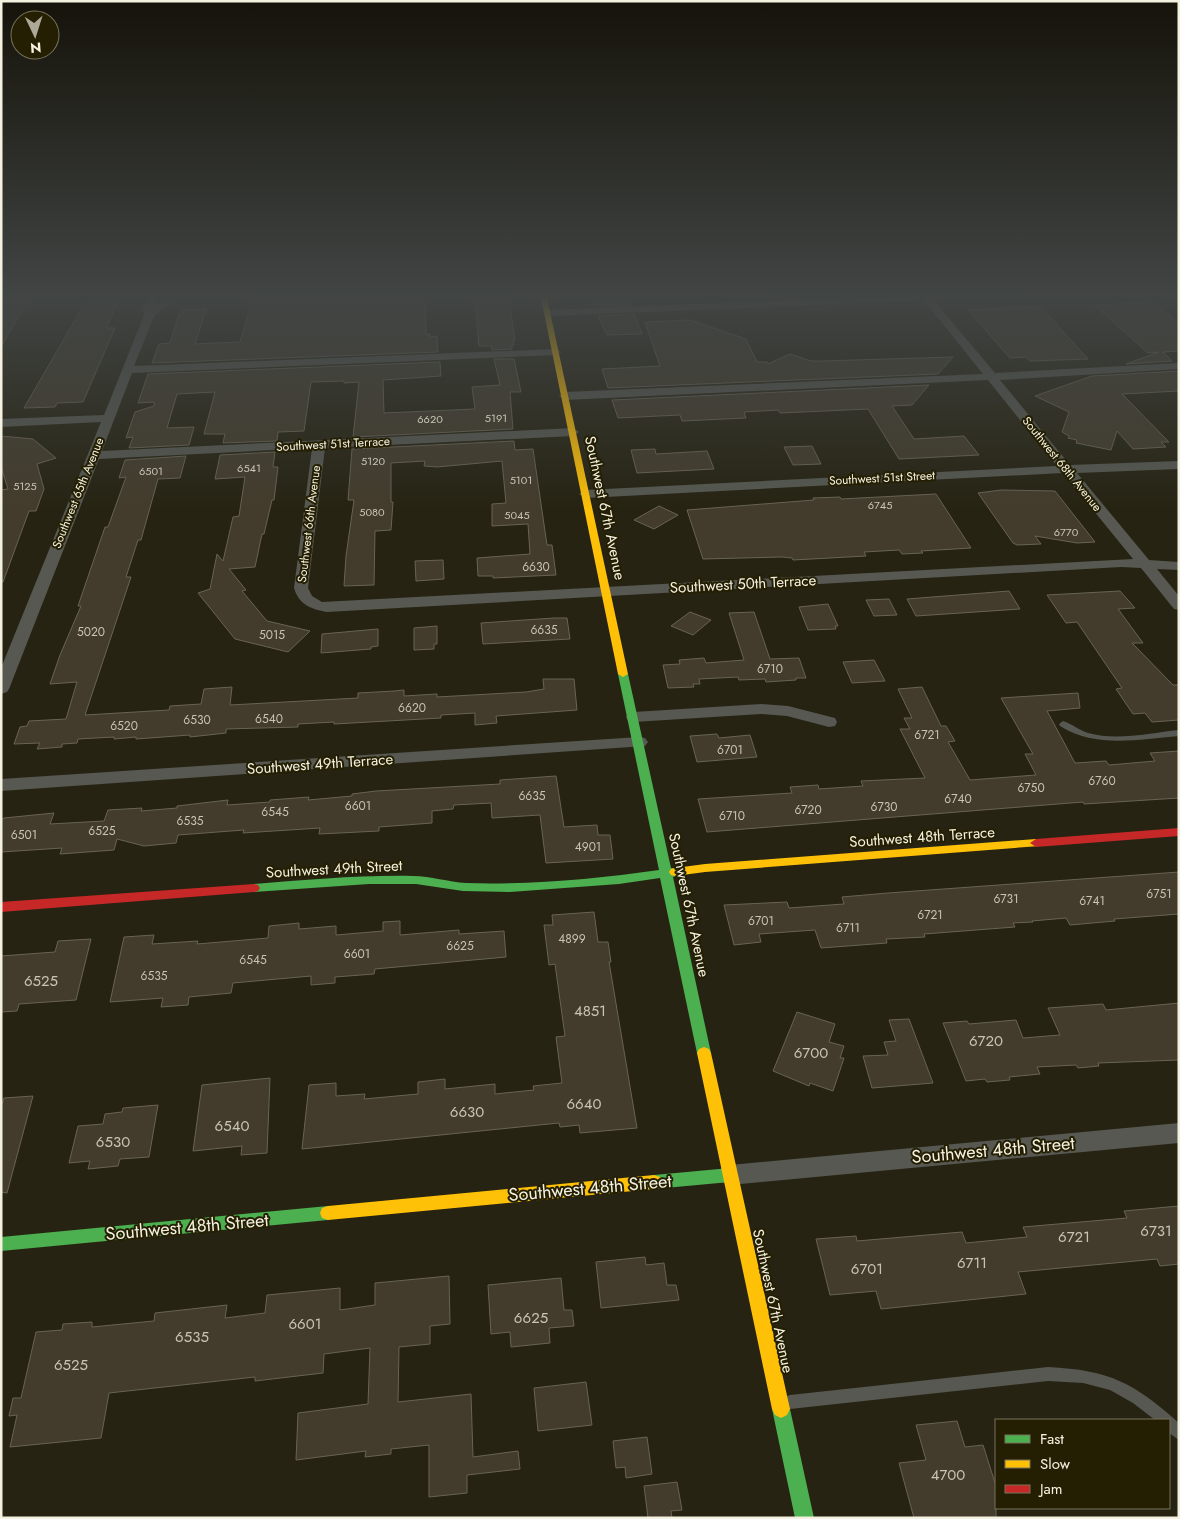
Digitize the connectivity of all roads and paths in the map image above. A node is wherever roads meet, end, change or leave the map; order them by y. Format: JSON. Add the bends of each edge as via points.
{"nodes":[{"id":1,"x":154,"y":369,"type":"edge"},
{"id":2,"x":559,"y":369,"type":"edge"},
{"id":3,"x":985,"y":369,"type":"edge"},
{"id":4,"x":1130,"y":369,"type":"edge"},
{"id":5,"x":127,"y":370,"type":"joint"},
{"id":6,"x":992,"y":377,"type":"junction"},
{"id":7,"x":565,"y":396,"type":"junction"},
{"id":8,"x":108,"y":418,"type":"junction"},
{"id":9,"x":1,"y":423,"type":"edge"},
{"id":10,"x":573,"y":432,"type":"junction"},
{"id":11,"x":319,"y":444,"type":"junction"},
{"id":12,"x":93,"y":455,"type":"junction"},
{"id":13,"x":1179,"y":465,"type":"edge"},
{"id":14,"x":1067,"y":470,"type":"junction"},
{"id":15,"x":586,"y":494,"type":"junction"},
{"id":16,"x":1144,"y":564,"type":"junction"},
{"id":17,"x":1179,"y":566,"type":"edge"},
{"id":18,"x":607,"y":592,"type":"junction"},
{"id":19,"x":308,"y":601,"type":"joint"},
{"id":20,"x":1179,"y":606,"type":"edge"},
{"id":21,"x":1,"y":688,"type":"edge"},
{"id":22,"x":634,"y":717,"type":"junction"},
{"id":23,"x":829,"y":722,"type":"dead end"},
{"id":24,"x":1063,"y":724,"type":"dead end"},
{"id":25,"x":1179,"y":733,"type":"edge"},
{"id":26,"x":639,"y":742,"type":"junction"},
{"id":27,"x":1,"y":785,"type":"edge"},
{"id":28,"x":1179,"y":832,"type":"edge"},
{"id":29,"x":667,"y":873,"type":"junction"},
{"id":30,"x":1,"y":907,"type":"edge"},
{"id":31,"x":1179,"y":1133,"type":"edge"},
{"id":32,"x":730,"y":1175,"type":"junction"},
{"id":33,"x":1,"y":1244,"type":"edge"},
{"id":34,"x":780,"y":1403,"type":"junction"},
{"id":35,"x":1164,"y":1419,"type":"edge"},
{"id":36,"x":805,"y":1518,"type":"edge"}],
"edges":[{"from":1,"to":5,"type":"street"},
{"from":2,"to":7,"type":"main road","name":"Southwest 67th Avenue"},
{"from":3,"to":6,"type":"street","name":"Southwest 68th Avenue"},
{"from":4,"to":6,"type":"street"},
{"from":5,"to":8,"type":"street","name":"Southwest 65th Avenue"},
{"from":6,"to":7,"type":"street"},
{"from":6,"to":14,"type":"street","name":"Southwest 68th Avenue"},
{"from":7,"to":10,"type":"main road","name":"Southwest 67th Avenue"},
{"from":8,"to":9,"type":"street"},
{"from":8,"to":12,"type":"street","name":"Southwest 65th Avenue"},
{"from":10,"to":11,"type":"street","name":"Southwest 51st Terrace"},
{"from":10,"to":15,"type":"main road","name":"Southwest 67th Avenue"},
{"from":11,"to":12,"type":"street","name":"Southwest 51st Terrace"},
{"from":11,"to":19,"type":"street","name":"Southwest 66th Avenue","via":[[301,584],[302,595]]},
{"from":12,"to":21,"type":"street","name":"Southwest 65th Avenue"},
{"from":13,"to":14,"type":"street","name":"Southwest 51st Street"},
{"from":14,"to":15,"type":"street","name":"Southwest 51st Street"},
{"from":14,"to":16,"type":"street","name":"Southwest 68th Avenue"},
{"from":15,"to":18,"type":"main road","name":"Southwest 67th Avenue"},
{"from":16,"to":17,"type":"street","name":"Southwest 50th Terrace"},
{"from":16,"to":18,"type":"street","name":"Southwest 50th Terrace"},
{"from":16,"to":20,"type":"street","name":"Southwest 68th Avenue"},
{"from":18,"to":19,"type":"street","name":"Southwest 50th Terrace","via":[[338,608]]},
{"from":18,"to":22,"type":"main road","name":"Southwest 67th Avenue"},
{"from":22,"to":23,"type":"street","via":[[768,709]]},
{"from":22,"to":26,"type":"main road","name":"Southwest 67th Avenue"},
{"from":24,"to":25,"type":"lane","via":[[1078,734],[1096,738]]},
{"from":26,"to":27,"type":"street","name":"Southwest 49th Terrace"},
{"from":26,"to":29,"type":"main road","name":"Southwest 67th Avenue"},
{"from":28,"to":29,"type":"main road","name":"Southwest 48th Terrace"},
{"from":29,"to":30,"type":"main road","name":"Southwest 49th Street","via":[[619,880],[502,888],[463,887],[416,880],[369,880]]},
{"from":29,"to":32,"type":"main road","name":"Southwest 67th Avenue"},
{"from":31,"to":32,"type":"street","name":"Southwest 48th Street"},
{"from":32,"to":33,"type":"main road","name":"Southwest 48th Street"},
{"from":32,"to":34,"type":"main road","name":"Southwest 67th Avenue"},
{"from":34,"to":35,"type":"lane","via":[[1048,1374],[1088,1376],[1113,1383],[1132,1393]]},
{"from":34,"to":36,"type":"main road","name":"Southwest 67th Avenue"}]}
